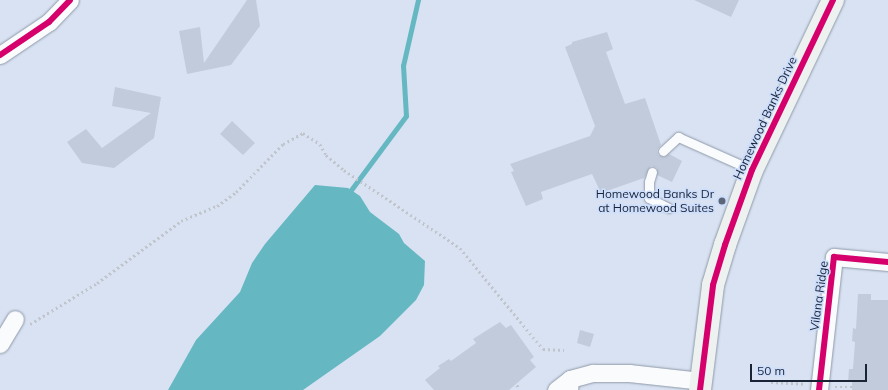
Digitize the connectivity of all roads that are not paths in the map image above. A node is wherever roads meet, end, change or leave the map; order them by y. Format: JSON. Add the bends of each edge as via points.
{"nodes":[{"id":1,"x":70,"y":0,"type":"edge"},
{"id":2,"x":833,"y":0,"type":"edge"},
{"id":3,"x":0,"y":55,"type":"edge"},
{"id":4,"x":663,"y":151,"type":"dead end"},
{"id":5,"x":752,"y":170,"type":"junction"},
{"id":6,"x":652,"y":172,"type":"dead end"},
{"id":7,"x":669,"y":208,"type":"dead end"},
{"id":8,"x":888,"y":262,"type":"edge"},
{"id":9,"x":569,"y":384,"type":"edge"},
{"id":10,"x":701,"y":386,"type":"edge"},
{"id":11,"x":818,"y":387,"type":"edge"},
{"id":12,"x":556,"y":390,"type":"edge"}],
"edges":[{"from":1,"to":3,"type":"street","via":[[49,22]]},
{"from":2,"to":5,"type":"street","name":"Homewood Banks Drive"},
{"from":4,"to":5,"type":"lane","via":[[678,137]]},
{"from":5,"to":10,"type":"street","name":"Homewood Banks Drive","via":[[713,285]]},
{"from":6,"to":7,"type":"lane","via":[[649,198]]},
{"from":8,"to":11,"type":"street","name":"Vilana Ridge","via":[[834,257]]},
{"from":9,"to":10,"type":"street","via":[[593,373],[629,373]]},
{"from":9,"to":12,"type":"street"}]}
